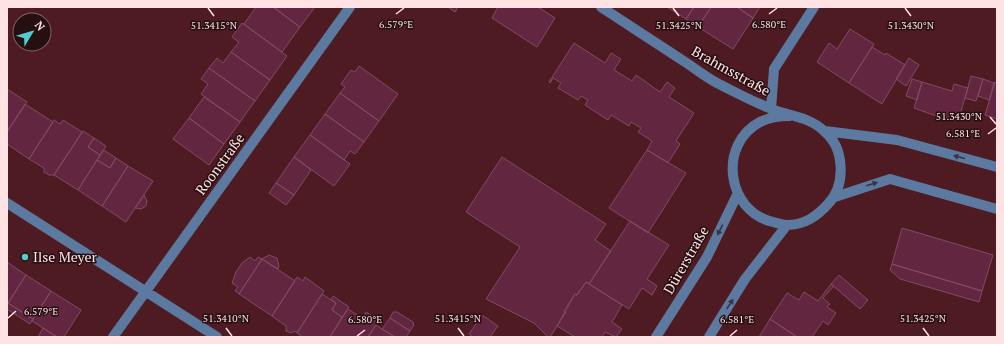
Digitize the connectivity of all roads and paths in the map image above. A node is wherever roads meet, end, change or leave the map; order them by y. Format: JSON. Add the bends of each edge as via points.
{"nodes":[{"id":1,"x":350,"y":7,"type":"edge"},
{"id":2,"x":601,"y":7,"type":"edge"},
{"id":3,"x":814,"y":7,"type":"edge"},
{"id":4,"x":771,"y":109,"type":"junction"},
{"id":5,"x":790,"y":116,"type":"junction"},
{"id":6,"x":825,"y":131,"type":"junction"},
{"id":7,"x":997,"y":167,"type":"edge"},
{"id":8,"x":737,"y":195,"type":"junction"},
{"id":9,"x":835,"y":197,"type":"junction"},
{"id":10,"x":7,"y":202,"type":"edge"},
{"id":11,"x":997,"y":209,"type":"edge"},
{"id":12,"x":787,"y":226,"type":"junction"},
{"id":13,"x":146,"y":291,"type":"junction"},
{"id":14,"x":113,"y":337,"type":"edge"},
{"id":15,"x":217,"y":337,"type":"edge"},
{"id":16,"x":656,"y":337,"type":"edge"},
{"id":17,"x":708,"y":337,"type":"edge"}],
"edges":[{"from":1,"to":13,"type":"street","name":"Roonstraße"},
{"from":2,"to":4,"type":"street","name":"Brahmsstraße","via":[[716,82]]},
{"from":3,"to":4,"type":"street","via":[[774,68]]},
{"from":4,"to":5,"type":"street","name":"Brahmsstraße"},
{"from":5,"to":6,"type":"street","via":[[806,119]]},
{"from":5,"to":8,"type":"street","via":[[777,116],[760,122],[742,138],[733,160],[732,179]]},
{"from":7,"to":6,"type":"street","one_way":true,"via":[[897,140]]},
{"from":6,"to":9,"type":"street","via":[[838,150],[842,177]]},
{"from":8,"to":12,"type":"street","via":[[749,210],[762,220]]},
{"from":8,"to":16,"type":"street","name":"Dürerstraße","one_way":true,"via":[[707,257]]},
{"from":9,"to":11,"type":"street","one_way":true,"via":[[890,179]]},
{"from":9,"to":12,"type":"street","via":[[816,217]]},
{"from":10,"to":13,"type":"street"},
{"from":17,"to":12,"type":"street","one_way":true,"via":[[745,279]]},
{"from":13,"to":14,"type":"street","name":"Roonstraße"},
{"from":13,"to":15,"type":"street"}]}
